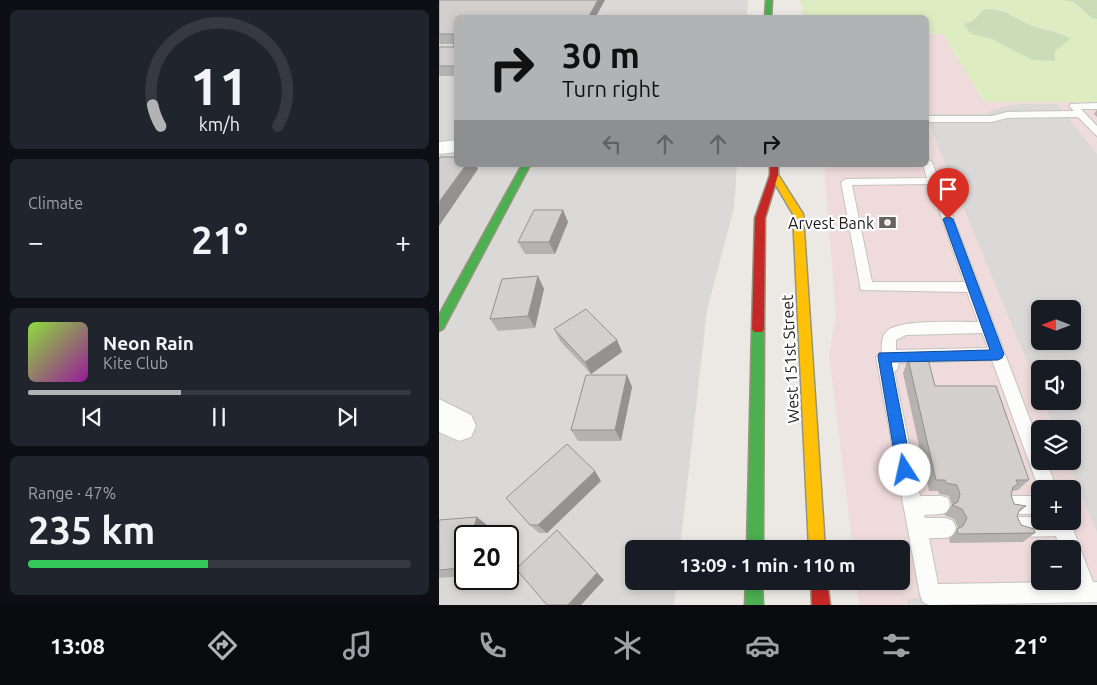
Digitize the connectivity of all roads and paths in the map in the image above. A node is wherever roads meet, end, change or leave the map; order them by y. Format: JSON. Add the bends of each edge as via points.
{"nodes":[{"id":1,"x":769,"y":0,"type":"edge"},
{"id":2,"x":768,"y":15,"type":"edge"},
{"id":3,"x":1097,"y":106,"type":"edge"},
{"id":4,"x":1081,"y":114,"type":"junction"},
{"id":5,"x":929,"y":119,"type":"edge"},
{"id":6,"x":1097,"y":134,"type":"edge"},
{"id":7,"x":454,"y":146,"type":"edge"},
{"id":8,"x":439,"y":148,"type":"edge"},
{"id":9,"x":525,"y":167,"type":"edge"},
{"id":10,"x":929,"y":167,"type":"edge"},
{"id":11,"x":774,"y":170,"type":"edge"},
{"id":12,"x":934,"y":182,"type":"junction"},
{"id":13,"x":973,"y":287,"type":"junction"},
{"id":14,"x":439,"y":326,"type":"edge"},
{"id":15,"x":987,"y":327,"type":"junction"},
{"id":16,"x":998,"y":354,"type":"junction"},
{"id":17,"x":891,"y":357,"type":"junction"},
{"id":18,"x":1045,"y":480,"type":"edge"},
{"id":19,"x":1011,"y":505,"type":"edge"},
{"id":20,"x":1031,"y":505,"type":"edge"},
{"id":21,"x":912,"y":506,"type":"junction"},
{"id":22,"x":941,"y":506,"type":"dead end"},
{"id":23,"x":1031,"y":526,"type":"edge"},
{"id":24,"x":1018,"y":527,"type":"edge"},
{"id":25,"x":916,"y":528,"type":"junction"},
{"id":26,"x":946,"y":528,"type":"dead end"},
{"id":27,"x":755,"y":540,"type":"edge"},
{"id":28,"x":816,"y":540,"type":"edge"},
{"id":29,"x":1081,"y":571,"type":"edge"},
{"id":30,"x":754,"y":590,"type":"edge"},
{"id":31,"x":820,"y":590,"type":"edge"},
{"id":32,"x":1092,"y":592,"type":"edge"},
{"id":33,"x":754,"y":605,"type":"edge"},
{"id":34,"x":821,"y":605,"type":"edge"}],
"edges":[{"from":1,"to":2,"type":"main road"},
{"from":3,"to":4,"type":"lane","via":[[1074,106]]},
{"from":4,"to":5,"type":"lane"},
{"from":4,"to":6,"type":"lane"},
{"from":7,"to":8,"type":"street"},
{"from":9,"to":14,"type":"main road"},
{"from":10,"to":12,"type":"lane"},
{"from":11,"to":27,"type":"main road","name":"West 151st Street","via":[[760,218]]},
{"from":11,"to":28,"type":"main road","name":"West 151st Street","via":[[798,214]]},
{"from":12,"to":13,"type":"lane"},
{"from":12,"to":13,"type":"lane","via":[[846,182],[866,287]]},
{"from":13,"to":15,"type":"lane"},
{"from":15,"to":16,"type":"lane"},
{"from":15,"to":17,"type":"lane","via":[[896,331],[888,344]]},
{"from":16,"to":17,"type":"lane"},
{"from":16,"to":18,"type":"lane"},
{"from":17,"to":21,"type":"lane","via":[[884,357]]},
{"from":19,"to":20,"type":"lane"},
{"from":21,"to":22,"type":"lane"},
{"from":21,"to":25,"type":"lane"},
{"from":23,"to":24,"type":"lane"},
{"from":25,"to":26,"type":"lane"},
{"from":25,"to":32,"type":"lane","via":[[929,595]]},
{"from":29,"to":32,"type":"lane"},
{"from":30,"to":33,"type":"main road"},
{"from":31,"to":34,"type":"main road"}]}
